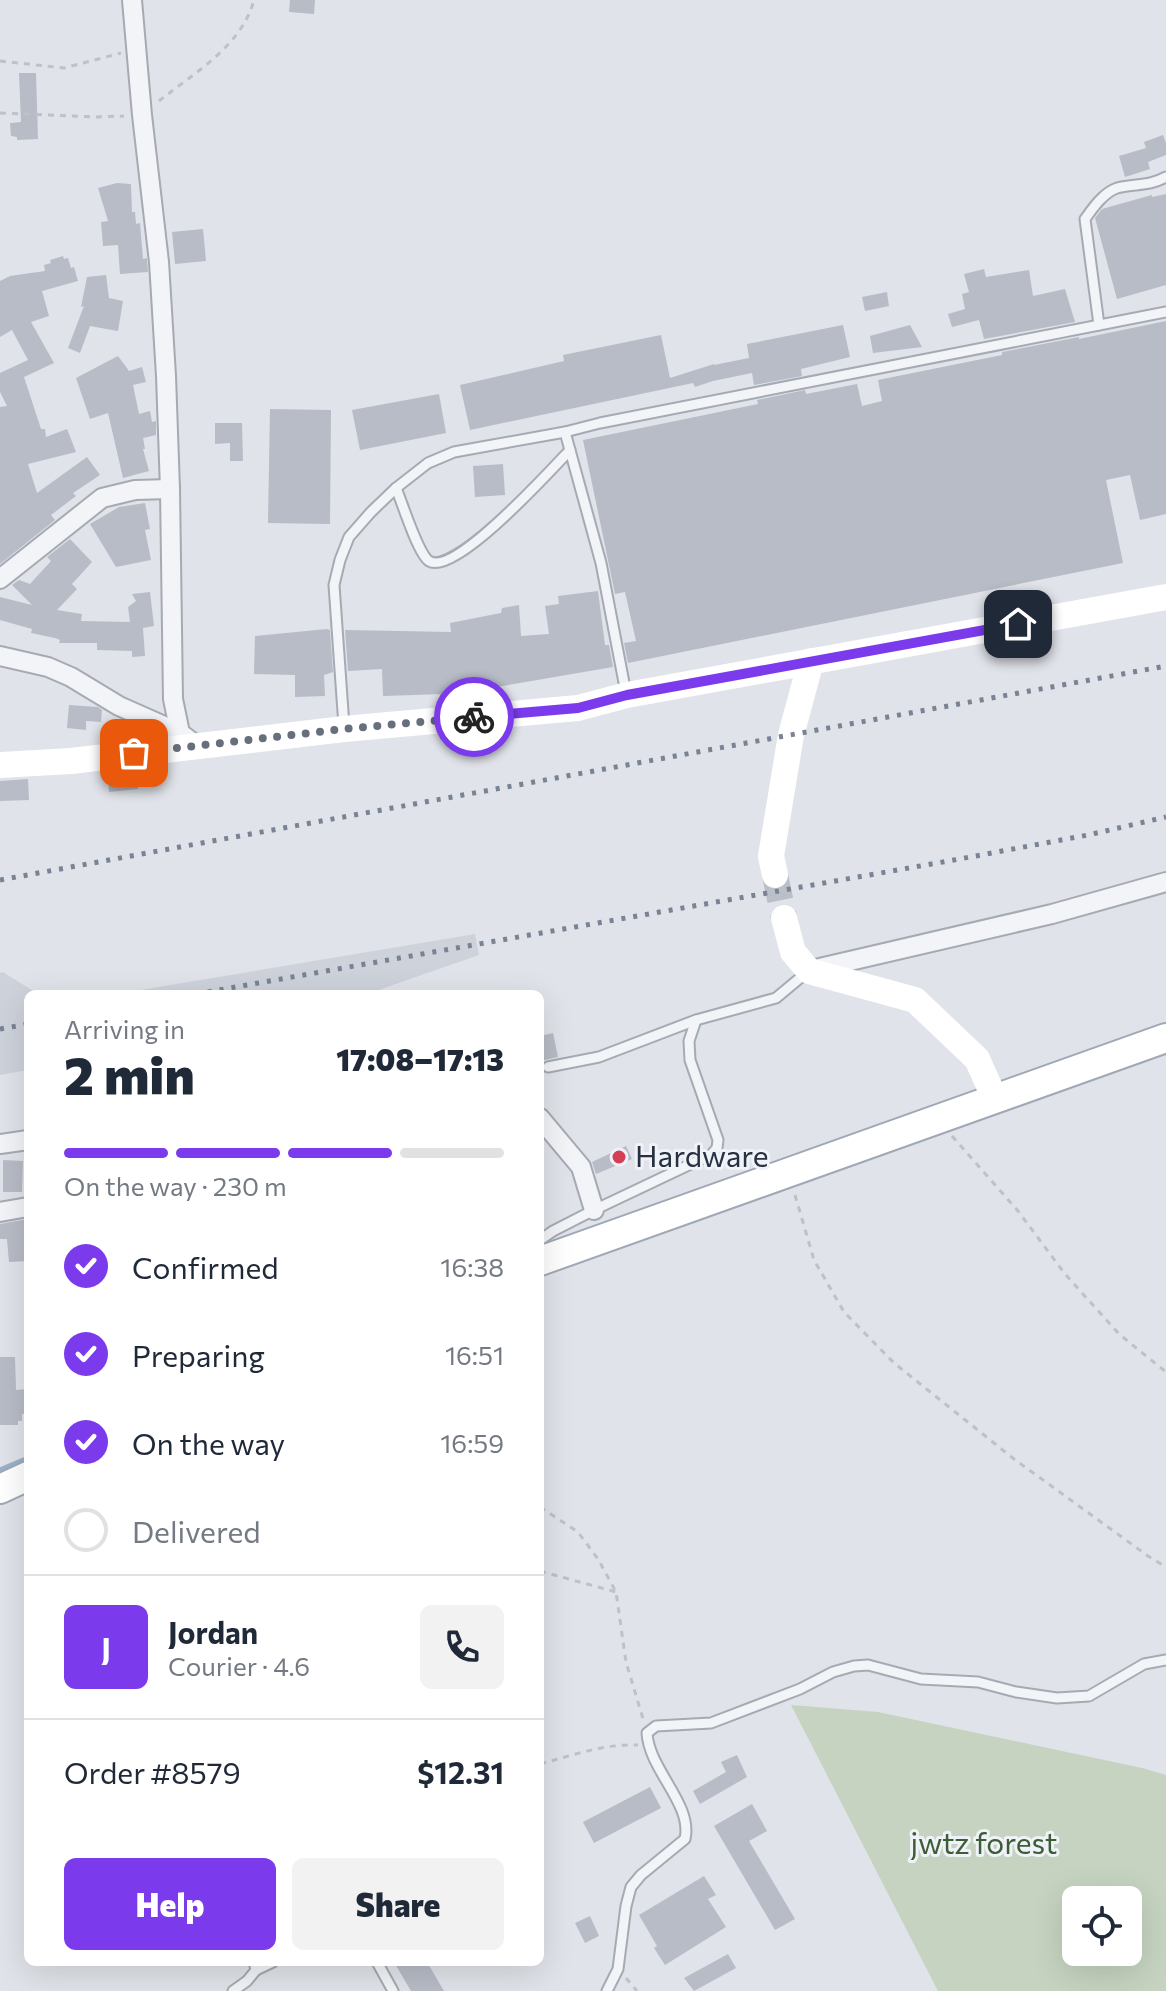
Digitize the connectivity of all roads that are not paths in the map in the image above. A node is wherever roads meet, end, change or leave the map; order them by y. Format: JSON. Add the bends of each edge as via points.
{"nodes":[{"id":1,"x":132,"y":0,"type":"edge"},
{"id":2,"x":1166,"y":177,"type":"edge"},
{"id":3,"x":1166,"y":312,"type":"edge"},
{"id":4,"x":1099,"y":325,"type":"junction"},
{"id":5,"x":565,"y":432,"type":"junction"},
{"id":6,"x":570,"y":450,"type":"junction"},
{"id":7,"x":396,"y":488,"type":"junction"},
{"id":8,"x":170,"y":489,"type":"junction"},
{"id":9,"x":0,"y":579,"type":"edge"},
{"id":10,"x":1166,"y":597,"type":"edge"},
{"id":11,"x":0,"y":656,"type":"edge"},
{"id":12,"x":811,"y":661,"type":"junction"},
{"id":13,"x":627,"y":695,"type":"junction"},
{"id":14,"x":344,"y":729,"type":"junction"},
{"id":15,"x":188,"y":740,"type":"junction"},
{"id":16,"x":0,"y":765,"type":"edge"},
{"id":17,"x":775,"y":875,"type":"tunnel mouth"},
{"id":18,"x":1166,"y":882,"type":"edge"},
{"id":19,"x":784,"y":918,"type":"tunnel mouth"},
{"id":20,"x":809,"y":971,"type":"junction"},
{"id":21,"x":696,"y":1020,"type":"junction"},
{"id":22,"x":1166,"y":1038,"type":"edge"},
{"id":23,"x":548,"y":1067,"type":"dead end"},
{"id":24,"x":995,"y":1099,"type":"junction"},
{"id":25,"x":544,"y":1123,"type":"edge"},
{"id":26,"x":24,"y":1141,"type":"edge"},
{"id":27,"x":0,"y":1144,"type":"edge"},
{"id":28,"x":24,"y":1208,"type":"edge"},
{"id":29,"x":594,"y":1210,"type":"junction"},
{"id":30,"x":0,"y":1212,"type":"edge"},
{"id":31,"x":544,"y":1237,"type":"edge"},
{"id":32,"x":544,"y":1260,"type":"edge"},
{"id":33,"x":24,"y":1478,"type":"edge"},
{"id":34,"x":0,"y":1489,"type":"edge"},
{"id":35,"x":1166,"y":1660,"type":"edge"},
{"id":36,"x":255,"y":1966,"type":"edge"},
{"id":37,"x":379,"y":1966,"type":"edge"},
{"id":38,"x":233,"y":1991,"type":"edge"},
{"id":39,"x":393,"y":1991,"type":"edge"},
{"id":40,"x":607,"y":1991,"type":"edge"}],
"edges":[{"from":1,"to":8,"type":"street","via":[[159,262]]},
{"from":2,"to":4,"type":"lane","via":[[1107,193],[1085,219]]},
{"from":3,"to":4,"type":"lane"},
{"from":4,"to":5,"type":"lane"},
{"from":5,"to":6,"type":"lane"},
{"from":5,"to":7,"type":"lane","via":[[454,452],[428,463]]},
{"from":6,"to":7,"type":"lane","via":[[498,523],[438,564],[420,551]]},
{"from":6,"to":13,"type":"lane","via":[[601,563]]},
{"from":7,"to":14,"type":"lane","via":[[349,537],[334,585]]},
{"from":8,"to":9,"type":"street","via":[[102,498]]},
{"from":8,"to":15,"type":"street","via":[[173,699]]},
{"from":10,"to":12,"type":"street"},
{"from":11,"to":15,"type":"street","via":[[71,677]]},
{"from":12,"to":13,"type":"street"},
{"from":12,"to":17,"type":"street","via":[[788,750],[771,856]]},
{"from":13,"to":14,"type":"street","via":[[578,708]]},
{"from":14,"to":15,"type":"street"},
{"from":15,"to":16,"type":"street","via":[[71,761]]},
{"from":18,"to":20,"type":"street"},
{"from":19,"to":20,"type":"street","via":[[793,952]]},
{"from":20,"to":21,"type":"lane","via":[[776,998]]},
{"from":20,"to":24,"type":"street","via":[[915,1000],[977,1059]]},
{"from":21,"to":23,"type":"lane","via":[[599,1057]]},
{"from":21,"to":29,"type":"lane","via":[[690,1060],[717,1148]]},
{"from":22,"to":24,"type":"main road"},
{"from":24,"to":32,"type":"main road"},
{"from":25,"to":29,"type":"street","via":[[581,1167]]},
{"from":26,"to":27,"type":"street"},
{"from":28,"to":30,"type":"street"},
{"from":29,"to":31,"type":"lane"},
{"from":33,"to":34,"type":"main road"},
{"from":35,"to":40,"type":"lane","via":[[1144,1664],[1089,1696],[1068,1698],[854,1666],[711,1723],[656,1726],[647,1733],[648,1745],[687,1830],[685,1839],[631,1887],[618,1969]]},
{"from":36,"to":38,"type":"lane"},
{"from":37,"to":39,"type":"lane"}]}
